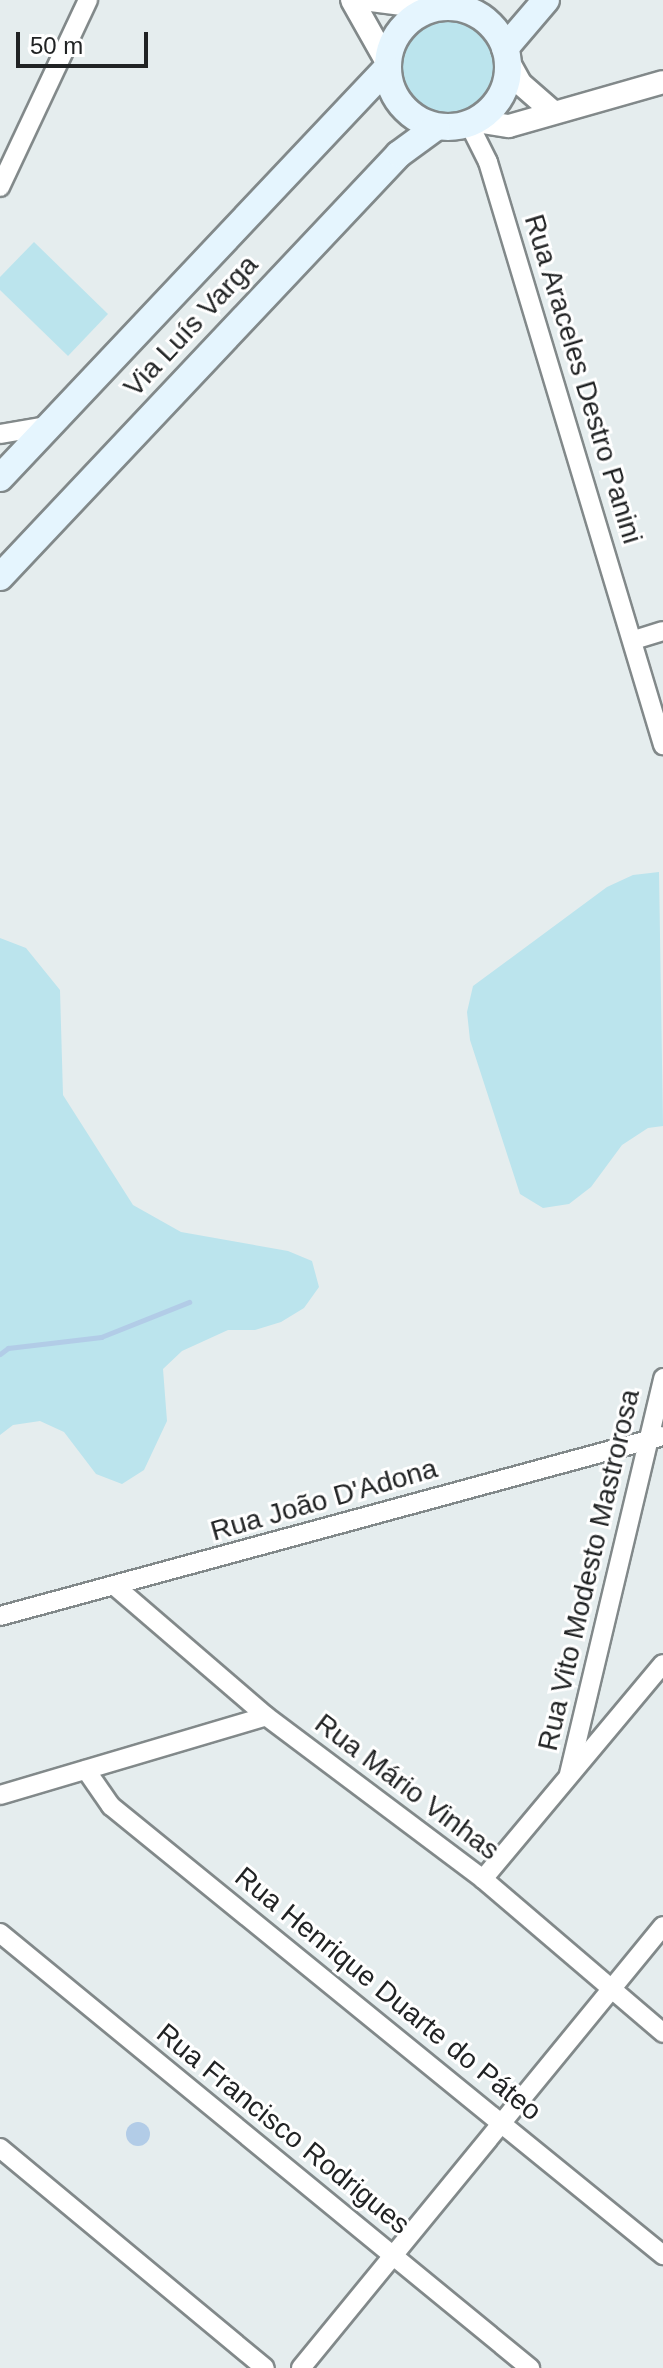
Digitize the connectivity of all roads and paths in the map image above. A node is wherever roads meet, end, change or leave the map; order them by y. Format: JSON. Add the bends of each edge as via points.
{"nodes":[{"id":1,"x":88,"y":0,"type":"edge"},
{"id":2,"x":352,"y":0,"type":"edge"},
{"id":3,"x":371,"y":0,"type":"edge"},
{"id":4,"x":546,"y":0,"type":"edge"},
{"id":5,"x":440,"y":5,"type":"edge"},
{"id":6,"x":507,"y":54,"type":"junction"},
{"id":7,"x":387,"y":65,"type":"junction"},
{"id":8,"x":663,"y":82,"type":"edge"},
{"id":9,"x":553,"y":112,"type":"junction"},
{"id":10,"x":473,"y":123,"type":"junction"},
{"id":11,"x":436,"y":127,"type":"junction"},
{"id":12,"x":0,"y":187,"type":"edge"},
{"id":13,"x":50,"y":426,"type":"junction"},
{"id":14,"x":0,"y":434,"type":"edge"},
{"id":15,"x":0,"y":478,"type":"edge"},
{"id":16,"x":0,"y":577,"type":"edge"},
{"id":17,"x":663,"y":631,"type":"edge"},
{"id":18,"x":634,"y":640,"type":"junction"},
{"id":19,"x":663,"y":745,"type":"edge"},
{"id":20,"x":663,"y":1378,"type":"edge"},
{"id":21,"x":655,"y":1437,"type":"edge"},
{"id":22,"x":116,"y":1587,"type":"junction"},
{"id":23,"x":0,"y":1616,"type":"edge"},
{"id":24,"x":663,"y":1664,"type":"edge"},
{"id":25,"x":266,"y":1716,"type":"junction"},
{"id":26,"x":86,"y":1770,"type":"junction"},
{"id":27,"x":569,"y":1774,"type":"junction"},
{"id":28,"x":0,"y":1795,"type":"edge"},
{"id":29,"x":483,"y":1879,"type":"junction"},
{"id":30,"x":663,"y":1926,"type":"edge"},
{"id":31,"x":0,"y":1933,"type":"edge"},
{"id":32,"x":610,"y":1989,"type":"junction"},
{"id":33,"x":663,"y":2033,"type":"edge"},
{"id":34,"x":503,"y":2123,"type":"junction"},
{"id":35,"x":0,"y":2148,"type":"edge"},
{"id":36,"x":663,"y":2255,"type":"edge"},
{"id":37,"x":396,"y":2258,"type":"junction"},
{"id":38,"x":265,"y":2368,"type":"edge"},
{"id":39,"x":301,"y":2368,"type":"edge"},
{"id":40,"x":530,"y":2368,"type":"edge"}],
"edges":[{"from":1,"to":12,"type":"street"},
{"from":2,"to":7,"type":"street"},
{"from":3,"to":5,"type":"street"},
{"from":4,"to":6,"type":"main road"},
{"from":5,"to":6,"type":"main road","via":[[473,12],[498,33]]},
{"from":5,"to":7,"type":"main road","via":[[401,27]]},
{"from":6,"to":9,"type":"street","via":[[521,84]]},
{"from":6,"to":10,"type":"main road","via":[[506,85],[495,106]]},
{"from":7,"to":11,"type":"main road","via":[[401,106]]},
{"from":7,"to":13,"type":"main road","name":"Via Luís Varga"},
{"from":8,"to":9,"type":"street"},
{"from":9,"to":10,"type":"street","via":[[509,126]]},
{"from":10,"to":11,"type":"main road"},
{"from":10,"to":18,"type":"street","name":"Rua Araceles Destro Panini"},
{"from":11,"to":16,"type":"main road","name":"Via Luís Varga","via":[[399,154]]},
{"from":13,"to":14,"type":"street"},
{"from":13,"to":15,"type":"main road","name":"Via Luís Varga"},
{"from":17,"to":18,"type":"street"},
{"from":18,"to":19,"type":"street","name":"Rua Araceles Destro Panini"},
{"from":20,"to":21,"type":"street","name":"Rua Vito Modesto Mastrorosa"},
{"from":21,"to":22,"type":"street","name":"Rua João D'Adona"},
{"from":21,"to":27,"type":"street","name":"Rua Vito Modesto Mastrorosa"},
{"from":22,"to":23,"type":"street","name":"Rua João D'Adona"},
{"from":22,"to":25,"type":"street","name":"Rua Mário Vinhas"},
{"from":24,"to":27,"type":"street"},
{"from":25,"to":26,"type":"street"},
{"from":25,"to":29,"type":"street","name":"Rua Mário Vinhas"},
{"from":26,"to":28,"type":"street"},
{"from":26,"to":34,"type":"street","name":"Rua Henrique Duarte do Páteo","via":[[111,1806]]},
{"from":27,"to":29,"type":"street"},
{"from":29,"to":32,"type":"street","name":"Rua Mário Vinhas"},
{"from":30,"to":32,"type":"street"},
{"from":31,"to":37,"type":"street","name":"Rua Francisco Rodrigues"},
{"from":32,"to":33,"type":"street","name":"Rua Mário Vinhas"},
{"from":32,"to":34,"type":"street"},
{"from":34,"to":36,"type":"street","name":"Rua Henrique Duarte do Páteo"},
{"from":34,"to":37,"type":"street"},
{"from":35,"to":38,"type":"street"},
{"from":37,"to":39,"type":"street"},
{"from":37,"to":40,"type":"street","name":"Rua Francisco Rodrigues"}]}
